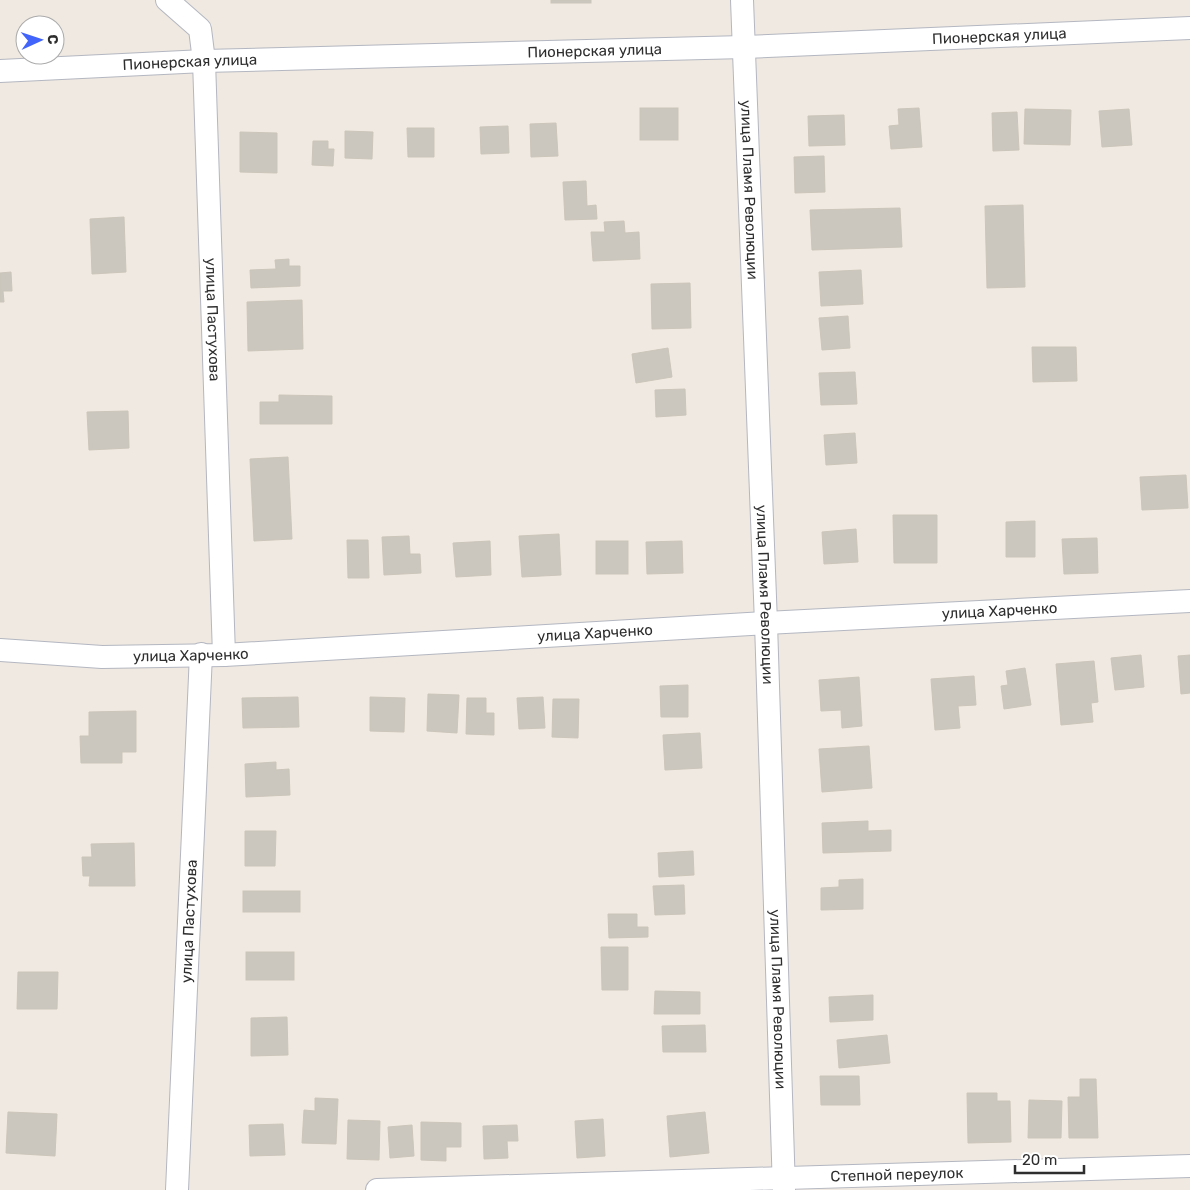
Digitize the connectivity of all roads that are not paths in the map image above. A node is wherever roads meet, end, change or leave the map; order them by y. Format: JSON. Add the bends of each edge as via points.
{"nodes":[{"id":1,"x":167,"y":0,"type":"edge"},
{"id":2,"x":742,"y":0,"type":"edge"},
{"id":3,"x":1190,"y":28,"type":"edge"},
{"id":4,"x":744,"y":47,"type":"junction"},
{"id":5,"x":204,"y":62,"type":"junction"},
{"id":6,"x":0,"y":71,"type":"edge"},
{"id":7,"x":1190,"y":601,"type":"edge"},
{"id":8,"x":766,"y":623,"type":"junction"},
{"id":9,"x":0,"y":650,"type":"edge"},
{"id":10,"x":201,"y":654,"type":"junction"},
{"id":11,"x":224,"y":655,"type":"junction"},
{"id":12,"x":1190,"y":1166,"type":"edge"},
{"id":13,"x":960,"y":1181,"type":"edge"},
{"id":14,"x":784,"y":1184,"type":"edge"},
{"id":15,"x":484,"y":1188,"type":"edge"},
{"id":16,"x":177,"y":1190,"type":"edge"},
{"id":17,"x":377,"y":1190,"type":"edge"}],
"edges":[{"from":1,"to":5,"type":"street","name":"улица Пастухова","via":[[200,28]]},
{"from":2,"to":4,"type":"street","name":"улица Пламя Революции"},
{"from":3,"to":4,"type":"street","name":"Пионерская улица"},
{"from":4,"to":5,"type":"street","name":"Пионерская улица"},
{"from":4,"to":8,"type":"street","name":"улица Пламя Революции"},
{"from":5,"to":6,"type":"street","name":"Пионерская улица"},
{"from":5,"to":11,"type":"street","name":"улица Пастухова"},
{"from":7,"to":8,"type":"street","name":"улица Харченко"},
{"from":8,"to":11,"type":"street","name":"улица Харченко"},
{"from":8,"to":14,"type":"street","name":"улица Пламя Революции"},
{"from":9,"to":10,"type":"street","name":"улица Харченко","via":[[102,657]]},
{"from":10,"to":11,"type":"street","name":"улица Харченко"},
{"from":10,"to":16,"type":"street","name":"улица Пастухова"},
{"from":12,"to":13,"type":"street","name":"Степной переулок"},
{"from":13,"to":14,"type":"street","name":"Степной переулок"},
{"from":14,"to":15,"type":"street","name":"Степной переулок"},
{"from":15,"to":17,"type":"street","name":"Степной переулок"}]}
